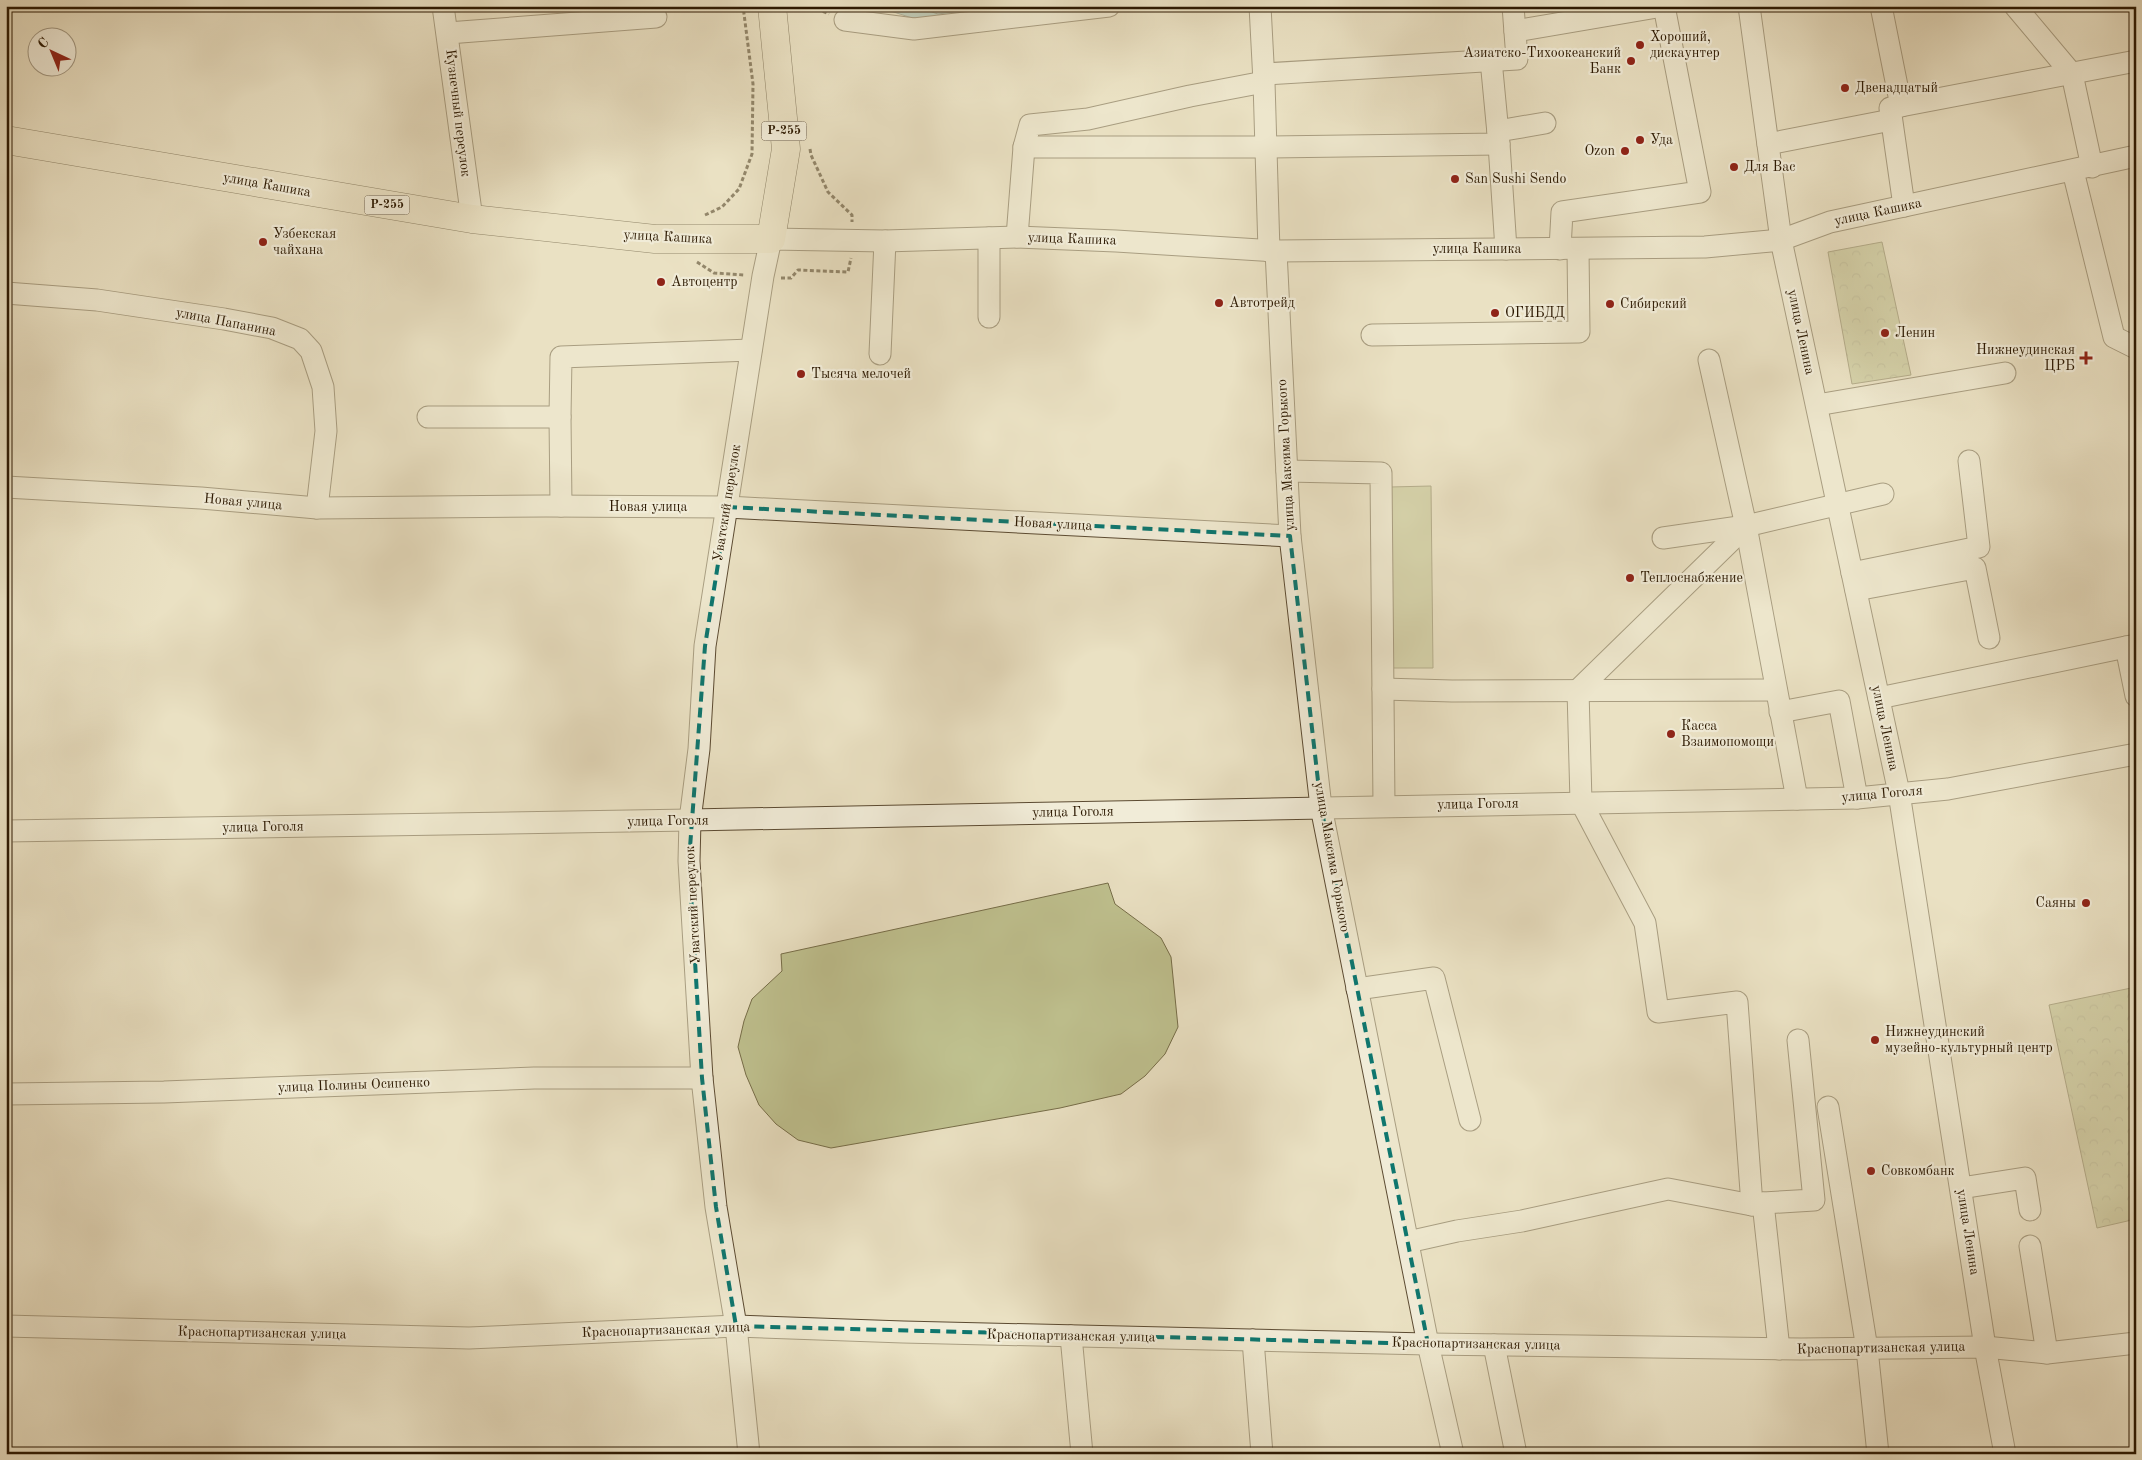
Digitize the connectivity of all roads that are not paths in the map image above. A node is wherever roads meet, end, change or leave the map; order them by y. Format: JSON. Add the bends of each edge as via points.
{"nodes":[{"id":1,"x":443,"y":6,"type":"edge"},
{"id":2,"x":1109,"y":6,"type":"edge"},
{"id":3,"x":1260,"y":6,"type":"edge"},
{"id":4,"x":1513,"y":6,"type":"edge"},
{"id":5,"x":1663,"y":6,"type":"edge"},
{"id":6,"x":1749,"y":6,"type":"edge"},
{"id":7,"x":1881,"y":6,"type":"edge"},
{"id":8,"x":2015,"y":6,"type":"edge"},
{"id":9,"x":773,"y":14,"type":"edge"},
{"id":10,"x":656,"y":17,"type":"dead end"},
{"id":11,"x":845,"y":20,"type":"dead end"},
{"id":12,"x":1515,"y":31,"type":"junction"},
{"id":13,"x":448,"y":33,"type":"junction"},
{"id":14,"x":1491,"y":60,"type":"junction"},
{"id":15,"x":2136,"y":61,"type":"edge"},
{"id":16,"x":2072,"y":74,"type":"junction"},
{"id":17,"x":1264,"y":78,"type":"junction"},
{"id":18,"x":1896,"y":113,"type":"junction"},
{"id":19,"x":1545,"y":123,"type":"dead end"},
{"id":20,"x":1498,"y":138,"type":"junction"},
{"id":21,"x":6,"y":140,"type":"edge"},
{"id":22,"x":1768,"y":144,"type":"junction"},
{"id":23,"x":1024,"y":147,"type":"junction"},
{"id":24,"x":1266,"y":147,"type":"junction"},
{"id":25,"x":2136,"y":156,"type":"edge"},
{"id":26,"x":2083,"y":169,"type":"junction"},
{"id":27,"x":1904,"y":206,"type":"junction"},
{"id":28,"x":472,"y":219,"type":"junction"},
{"id":29,"x":1017,"y":237,"type":"junction"},
{"id":30,"x":989,"y":238,"type":"junction"},
{"id":31,"x":771,"y":239,"type":"junction"},
{"id":32,"x":1781,"y":240,"type":"junction"},
{"id":33,"x":885,"y":241,"type":"junction"},
{"id":34,"x":1506,"y":249,"type":"junction"},
{"id":35,"x":1569,"y":249,"type":"junction"},
{"id":36,"x":1272,"y":251,"type":"junction"},
{"id":37,"x":6,"y":293,"type":"edge"},
{"id":38,"x":989,"y":317,"type":"dead end"},
{"id":39,"x":1372,"y":335,"type":"dead end"},
{"id":40,"x":2136,"y":348,"type":"edge"},
{"id":41,"x":751,"y":350,"type":"junction"},
{"id":42,"x":880,"y":354,"type":"dead end"},
{"id":43,"x":1709,"y":360,"type":"dead end"},
{"id":44,"x":2005,"y":373,"type":"dead end"},
{"id":45,"x":1817,"y":405,"type":"junction"},
{"id":46,"x":428,"y":417,"type":"dead end"},
{"id":47,"x":560,"y":417,"type":"junction"},
{"id":48,"x":1968,"y":461,"type":"dead end"},
{"id":49,"x":1287,"y":471,"type":"junction"},
{"id":50,"x":6,"y":487,"type":"edge"},
{"id":51,"x":1883,"y":494,"type":"dead end"},
{"id":52,"x":561,"y":506,"type":"junction"},
{"id":53,"x":1838,"y":506,"type":"junction"},
{"id":54,"x":727,"y":507,"type":"junction"},
{"id":55,"x":317,"y":508,"type":"junction"},
{"id":56,"x":1746,"y":526,"type":"junction"},
{"id":57,"x":1290,"y":536,"type":"junction"},
{"id":58,"x":1663,"y":538,"type":"dead end"},
{"id":59,"x":1854,"y":581,"type":"junction"},
{"id":60,"x":1989,"y":638,"type":"dead end"},
{"id":61,"x":2131,"y":646,"type":"edge"},
{"id":62,"x":1383,"y":689,"type":"junction"},
{"id":63,"x":1578,"y":690,"type":"junction"},
{"id":64,"x":1776,"y":690,"type":"junction"},
{"id":65,"x":2136,"y":696,"type":"edge"},
{"id":66,"x":1879,"y":698,"type":"junction"},
{"id":67,"x":1780,"y":712,"type":"junction"},
{"id":68,"x":2136,"y":754,"type":"edge"},
{"id":69,"x":1899,"y":793,"type":"junction"},
{"id":70,"x":1856,"y":798,"type":"junction"},
{"id":71,"x":1796,"y":799,"type":"junction"},
{"id":72,"x":1581,"y":802,"type":"junction"},
{"id":73,"x":1384,"y":806,"type":"junction"},
{"id":74,"x":1321,"y":807,"type":"junction"},
{"id":75,"x":690,"y":820,"type":"junction"},
{"id":76,"x":6,"y":831,"type":"edge"},
{"id":77,"x":1357,"y":989,"type":"junction"},
{"id":78,"x":1798,"y":1040,"type":"dead end"},
{"id":79,"x":702,"y":1078,"type":"junction"},
{"id":80,"x":6,"y":1094,"type":"edge"},
{"id":81,"x":1828,"y":1107,"type":"dead end"},
{"id":82,"x":1470,"y":1120,"type":"dead end"},
{"id":83,"x":1961,"y":1188,"type":"junction"},
{"id":84,"x":1758,"y":1204,"type":"junction"},
{"id":85,"x":2030,"y":1210,"type":"dead end"},
{"id":86,"x":1408,"y":1242,"type":"junction"},
{"id":87,"x":2030,"y":1246,"type":"dead end"},
{"id":88,"x":6,"y":1326,"type":"edge"},
{"id":89,"x":736,"y":1326,"type":"junction"},
{"id":90,"x":1071,"y":1336,"type":"junction"},
{"id":91,"x":1253,"y":1340,"type":"junction"},
{"id":92,"x":2136,"y":1343,"type":"edge"},
{"id":93,"x":1428,"y":1344,"type":"junction"},
{"id":94,"x":1494,"y":1345,"type":"junction"},
{"id":95,"x":1986,"y":1346,"type":"junction"},
{"id":96,"x":1779,"y":1349,"type":"junction"},
{"id":97,"x":1866,"y":1349,"type":"junction"},
{"id":98,"x":2047,"y":1353,"type":"junction"},
{"id":99,"x":749,"y":1454,"type":"edge"},
{"id":100,"x":1082,"y":1454,"type":"edge"},
{"id":101,"x":1262,"y":1454,"type":"edge"},
{"id":102,"x":1453,"y":1454,"type":"edge"},
{"id":103,"x":1516,"y":1454,"type":"edge"},
{"id":104,"x":1878,"y":1454,"type":"edge"},
{"id":105,"x":2005,"y":1454,"type":"edge"}],
"edges":[{"from":1,"to":13,"type":"street","name":"Кузнечный переулок"},
{"from":2,"to":11,"type":"street","via":[[914,29]]},
{"from":3,"to":17,"type":"street","name":"улица Максима Горького"},
{"from":4,"to":12,"type":"street"},
{"from":5,"to":12,"type":"street"},
{"from":5,"to":35,"type":"street","via":[[1700,192],[1562,212]]},
{"from":6,"to":22,"type":"street","name":"улица Ленина"},
{"from":7,"to":18,"type":"street"},
{"from":8,"to":16,"type":"street"},
{"from":9,"to":31,"type":"highway","number":"Р-255","via":[[786,149]]},
{"from":10,"to":13,"type":"street"},
{"from":12,"to":14,"type":"street","via":[[1517,59]]},
{"from":13,"to":28,"type":"street","name":"Кузнечный переулок"},
{"from":14,"to":17,"type":"street"},
{"from":14,"to":20,"type":"street"},
{"from":15,"to":16,"type":"street"},
{"from":16,"to":18,"type":"street"},
{"from":16,"to":26,"type":"street"},
{"from":17,"to":23,"type":"street","via":[[1088,119],[1030,125]]},
{"from":17,"to":24,"type":"street","name":"улица Максима Горького"},
{"from":18,"to":22,"type":"street"},
{"from":18,"to":27,"type":"street"},
{"from":19,"to":20,"type":"street"},
{"from":20,"to":24,"type":"street"},
{"from":20,"to":34,"type":"street"},
{"from":21,"to":28,"type":"highway","name":"улица Кашика","number":"Р-255"},
{"from":22,"to":32,"type":"street","name":"улица Ленина"},
{"from":23,"to":24,"type":"street"},
{"from":23,"to":29,"type":"street"},
{"from":24,"to":36,"type":"street","name":"улица Максима Горького"},
{"from":25,"to":26,"type":"street","name":"улица Кашика"},
{"from":26,"to":27,"type":"street","name":"улица Кашика"},
{"from":26,"to":40,"type":"street","via":[[2114,337]]},
{"from":27,"to":32,"type":"street","name":"улица Кашика","via":[[1830,222]]},
{"from":28,"to":31,"type":"highway","name":"улица Кашика","number":"Р-255","via":[[655,239]]},
{"from":29,"to":30,"type":"street","name":"улица Кашика"},
{"from":29,"to":36,"type":"street","name":"улица Кашика"},
{"from":30,"to":33,"type":"street","name":"улица Кашика"},
{"from":30,"to":38,"type":"street"},
{"from":31,"to":33,"type":"street","name":"улица Кашика"},
{"from":31,"to":41,"type":"street","name":"Уватский переулок"},
{"from":32,"to":35,"type":"street","name":"улица Кашика","via":[[1705,248]]},
{"from":32,"to":45,"type":"street","name":"улица Ленина"},
{"from":33,"to":42,"type":"street"},
{"from":34,"to":35,"type":"street","name":"улица Кашика"},
{"from":34,"to":36,"type":"street","name":"улица Кашика"},
{"from":35,"to":39,"type":"street","via":[[1579,332]]},
{"from":36,"to":49,"type":"street","name":"улица Максима Горького"},
{"from":37,"to":55,"type":"street","name":"улица Папанина","via":[[97,300],[224,319],[272,328],[300,339],[311,351],[323,387],[326,431]]},
{"from":41,"to":47,"type":"street","via":[[561,357]]},
{"from":41,"to":54,"type":"street","name":"Уватский переулок"},
{"from":43,"to":56,"type":"street"},
{"from":44,"to":45,"type":"street"},
{"from":45,"to":53,"type":"street","name":"улица Ленина"},
{"from":46,"to":47,"type":"street"},
{"from":47,"to":52,"type":"street"},
{"from":48,"to":59,"type":"street","via":[[1979,547]]},
{"from":49,"to":57,"type":"street","name":"улица Максима Горького"},
{"from":49,"to":62,"type":"street","via":[[1381,473]]},
{"from":50,"to":55,"type":"street","name":"Новая улица"},
{"from":51,"to":53,"type":"street"},
{"from":52,"to":54,"type":"street","name":"Новая улица"},
{"from":52,"to":55,"type":"street","name":"Новая улица"},
{"from":53,"to":56,"type":"street"},
{"from":53,"to":59,"type":"street","name":"улица Ленина"},
{"from":54,"to":57,"type":"street","name":"Новая улица"},
{"from":54,"to":75,"type":"street","name":"Уватский переулок","via":[[705,646],[699,750]]},
{"from":56,"to":58,"type":"street"},
{"from":56,"to":63,"type":"street"},
{"from":56,"to":64,"type":"street"},
{"from":57,"to":74,"type":"street","name":"улица Максима Горького"},
{"from":59,"to":60,"type":"street","via":[[1975,568]]},
{"from":59,"to":66,"type":"street","name":"улица Ленина"},
{"from":61,"to":65,"type":"street"},
{"from":61,"to":66,"type":"street"},
{"from":62,"to":63,"type":"street"},
{"from":62,"to":73,"type":"street"},
{"from":63,"to":64,"type":"street"},
{"from":63,"to":72,"type":"street"},
{"from":64,"to":67,"type":"street"},
{"from":66,"to":69,"type":"street","name":"улица Ленина"},
{"from":67,"to":70,"type":"street","via":[[1839,701]]},
{"from":67,"to":71,"type":"street"},
{"from":68,"to":69,"type":"street","name":"улица Гоголя","via":[[1948,788]]},
{"from":69,"to":70,"type":"street","name":"улица Гоголя"},
{"from":69,"to":83,"type":"street","name":"улица Ленина"},
{"from":70,"to":71,"type":"street","name":"улица Гоголя"},
{"from":71,"to":72,"type":"street","name":"улица Гоголя"},
{"from":72,"to":73,"type":"street","name":"улица Гоголя"},
{"from":72,"to":84,"type":"street","via":[[1645,924],[1658,1012],[1738,1002]]},
{"from":73,"to":74,"type":"street","name":"улица Гоголя"},
{"from":74,"to":75,"type":"street","name":"улица Гоголя"},
{"from":74,"to":77,"type":"street","name":"улица Максима Горького"},
{"from":75,"to":76,"type":"street","name":"улица Гоголя"},
{"from":75,"to":79,"type":"street","name":"Уватский переулок","via":[[689,861]]},
{"from":77,"to":82,"type":"street","via":[[1434,978]]},
{"from":77,"to":86,"type":"street","name":"улица Максима Горького"},
{"from":78,"to":84,"type":"street","via":[[1814,1200]]},
{"from":79,"to":80,"type":"street","name":"улица Полины Осипенко","via":[[534,1078],[174,1092]]},
{"from":79,"to":89,"type":"street","name":"Уватский переулок","via":[[716,1207]]},
{"from":81,"to":97,"type":"street"},
{"from":83,"to":85,"type":"street","via":[[2024,1178]]},
{"from":83,"to":95,"type":"street","name":"улица Ленина"},
{"from":84,"to":86,"type":"street","via":[[1668,1189]]},
{"from":84,"to":96,"type":"street"},
{"from":86,"to":93,"type":"street","name":"улица Максима Горького"},
{"from":87,"to":98,"type":"street"},
{"from":88,"to":89,"type":"street","name":"Краснопартизанская улица","via":[[469,1338]]},
{"from":89,"to":90,"type":"street","name":"Краснопартизанская улица"},
{"from":89,"to":99,"type":"street","name":"Уватский переулок"},
{"from":90,"to":91,"type":"street","name":"Краснопартизанская улица"},
{"from":90,"to":100,"type":"street"},
{"from":91,"to":93,"type":"street","name":"Краснопартизанская улица"},
{"from":91,"to":101,"type":"street"},
{"from":92,"to":98,"type":"street","name":"Краснопартизанская улица"},
{"from":93,"to":94,"type":"street","name":"Краснопартизанская улица"},
{"from":93,"to":102,"type":"street","name":"улица Максима Горького"},
{"from":94,"to":96,"type":"street","name":"Краснопартизанская улица"},
{"from":94,"to":103,"type":"street"},
{"from":95,"to":97,"type":"street","name":"Краснопартизанская улица"},
{"from":95,"to":98,"type":"street","name":"Краснопартизанская улица"},
{"from":95,"to":105,"type":"street","name":"улица Ленина"},
{"from":96,"to":97,"type":"street","name":"Краснопартизанская улица"},
{"from":97,"to":104,"type":"street"}]}
